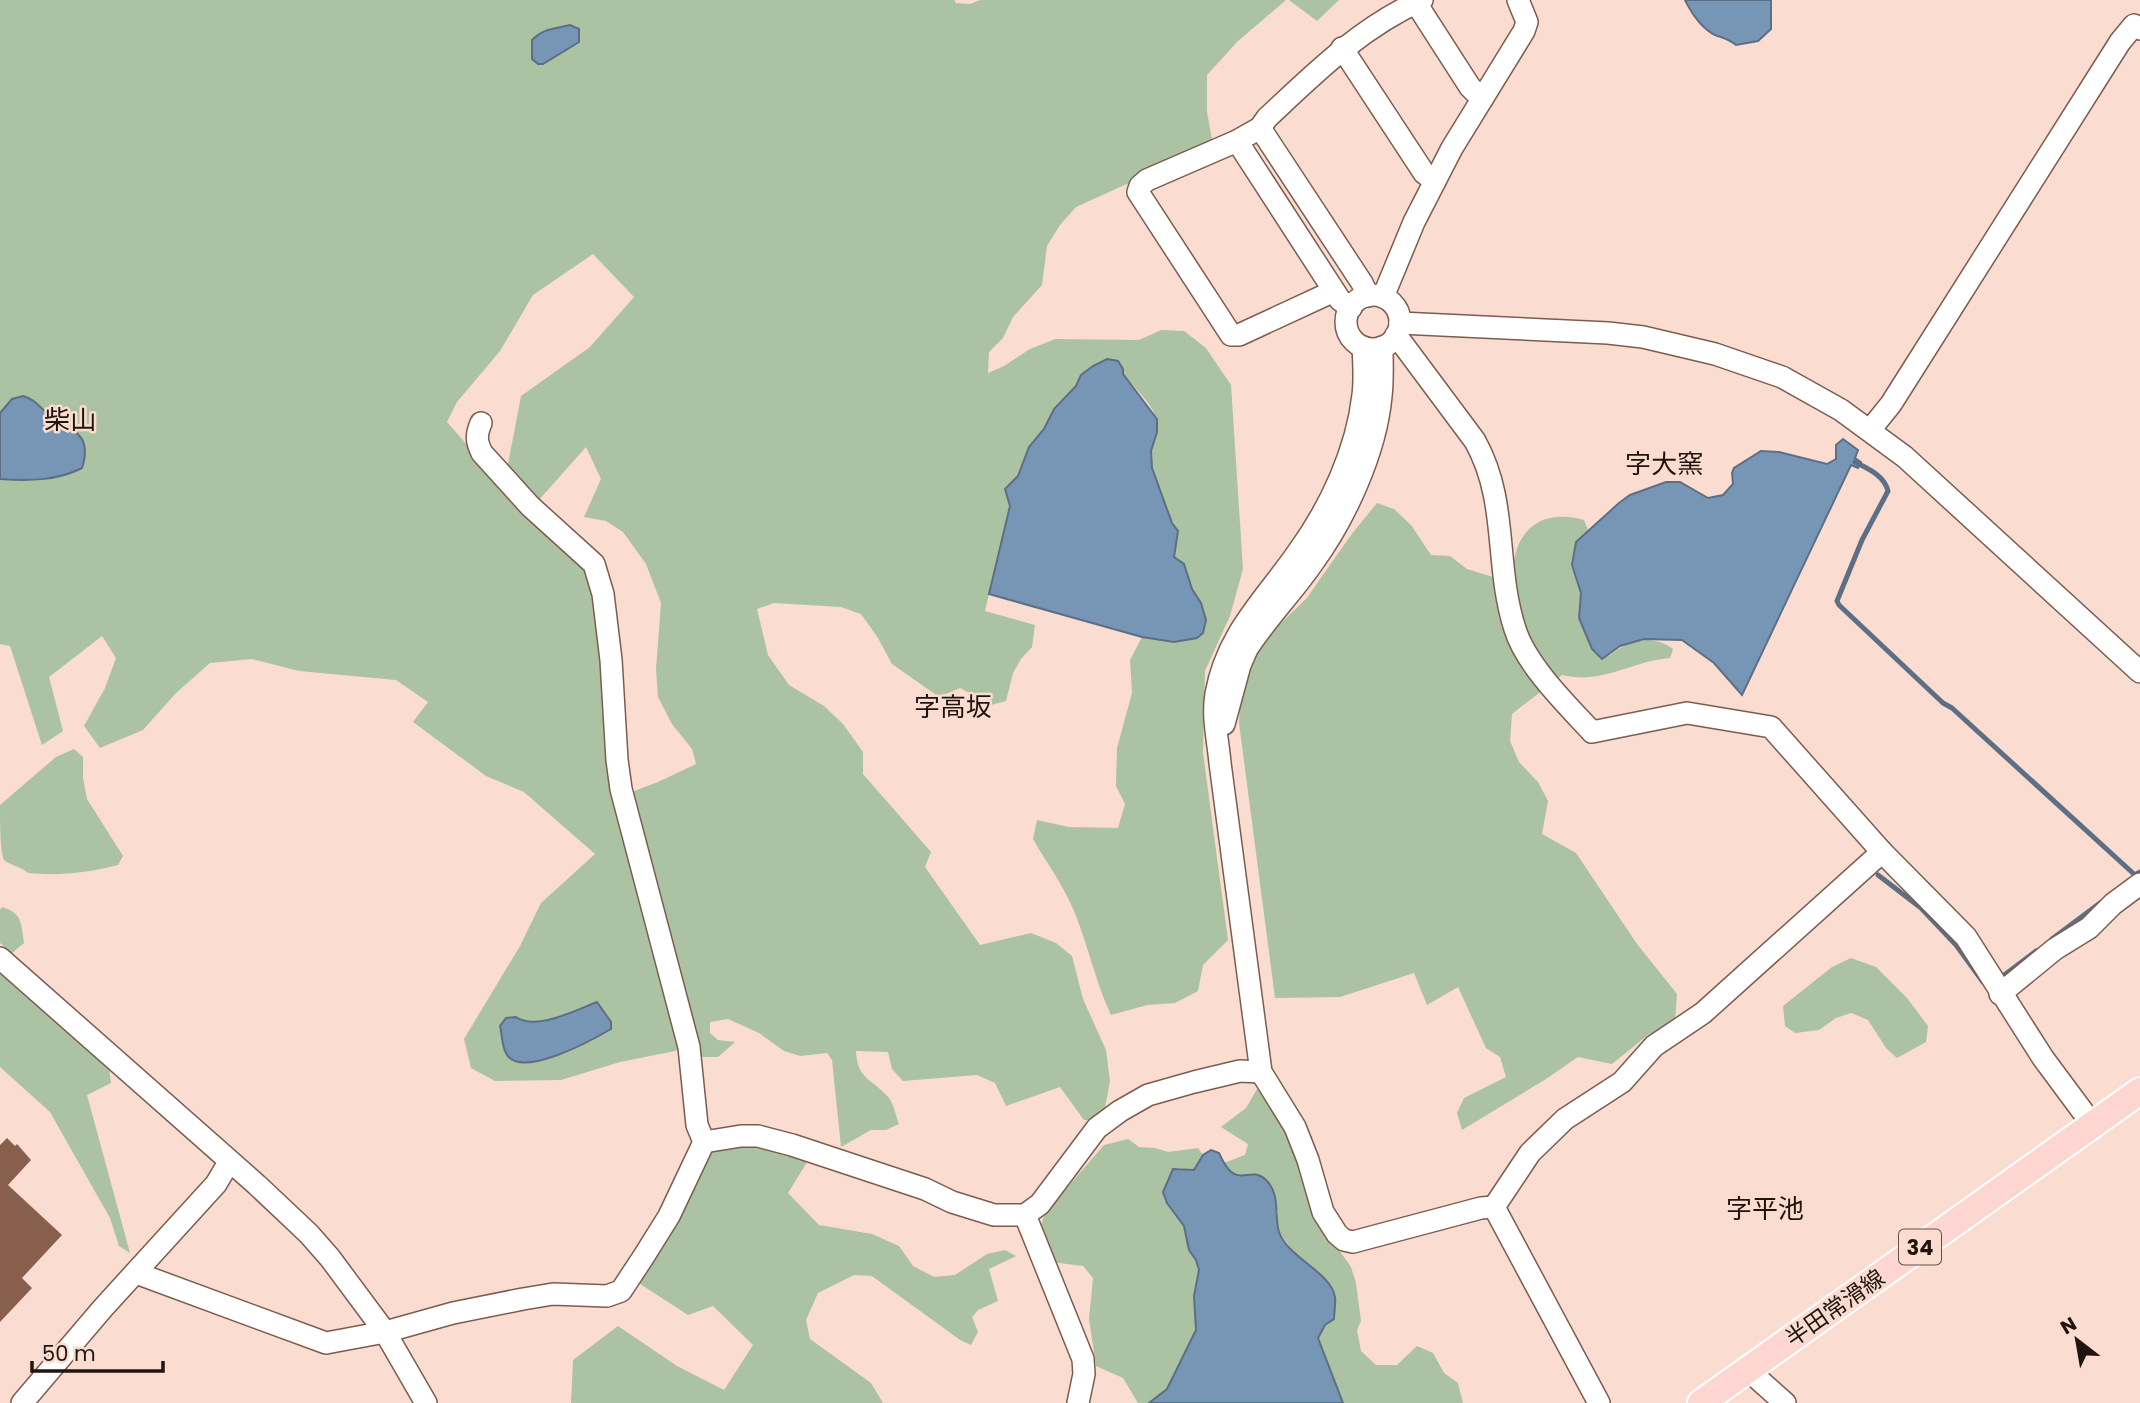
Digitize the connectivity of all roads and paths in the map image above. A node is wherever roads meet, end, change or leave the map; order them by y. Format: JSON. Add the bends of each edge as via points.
{"nodes":[{"id":1,"x":1518,"y":0,"type":"edge"},
{"id":2,"x":1419,"y":1,"type":"edge"},
{"id":3,"x":1387,"y":7,"type":"edge"},
{"id":4,"x":2140,"y":29,"type":"edge"},
{"id":5,"x":1342,"y":48,"type":"junction"},
{"id":6,"x":1482,"y":99,"type":"junction"},
{"id":7,"x":1260,"y":128,"type":"junction"},
{"id":8,"x":1237,"y":141,"type":"junction"},
{"id":9,"x":1435,"y":181,"type":"junction"},
{"id":10,"x":1313,"y":209,"type":"junction"},
{"id":11,"x":1291,"y":224,"type":"junction"},
{"id":12,"x":1334,"y":291,"type":"junction"},
{"id":13,"x":1367,"y":300,"type":"junction"},
{"id":14,"x":1385,"y":338,"type":"junction"},
{"id":15,"x":481,"y":423,"type":"dead end"},
{"id":16,"x":1870,"y":430,"type":"junction"},
{"id":17,"x":2140,"y":672,"type":"edge"},
{"id":18,"x":1882,"y":852,"type":"junction"},
{"id":19,"x":2140,"y":884,"type":"edge"},
{"id":20,"x":0,"y":958,"type":"edge"},
{"id":21,"x":2000,"y":994,"type":"junction"},
{"id":22,"x":1261,"y":1072,"type":"junction"},
{"id":23,"x":2140,"y":1091,"type":"edge"},
{"id":24,"x":2092,"y":1125,"type":"junction"},
{"id":25,"x":704,"y":1142,"type":"junction"},
{"id":26,"x":229,"y":1163,"type":"junction"},
{"id":27,"x":1494,"y":1207,"type":"junction"},
{"id":28,"x":1025,"y":1215,"type":"junction"},
{"id":29,"x":136,"y":1273,"type":"junction"},
{"id":30,"x":384,"y":1332,"type":"junction"},
{"id":31,"x":1748,"y":1370,"type":"junction"},
{"id":32,"x":22,"y":1403,"type":"edge"},
{"id":33,"x":426,"y":1403,"type":"edge"},
{"id":34,"x":1078,"y":1403,"type":"edge"},
{"id":35,"x":1599,"y":1403,"type":"edge"},
{"id":36,"x":1701,"y":1403,"type":"edge"},
{"id":37,"x":1785,"y":1403,"type":"edge"}],
"edges":[{"from":1,"to":6,"type":"street","via":[[1527,22]]},
{"from":2,"to":3,"type":"street"},
{"from":2,"to":6,"type":"street","via":[[1470,87]]},
{"from":3,"to":5,"type":"street"},
{"from":4,"to":16,"type":"street","via":[[2134,25],[2120,42],[1891,404]]},
{"from":5,"to":7,"type":"street"},
{"from":5,"to":9,"type":"street","via":[[1424,173]]},
{"from":6,"to":9,"type":"street"},
{"from":7,"to":8,"type":"street"},
{"from":7,"to":10,"type":"street"},
{"from":8,"to":11,"type":"street"},
{"from":8,"to":12,"type":"street","via":[[1147,180],[1140,186],[1139,196],[1231,335]]},
{"from":9,"to":13,"type":"street"},
{"from":10,"to":11,"type":"street"},
{"from":10,"to":13,"type":"street","via":[[1362,283]]},
{"from":11,"to":12,"type":"street"},
{"from":12,"to":13,"type":"street","via":[[1340,300]]},
{"from":13,"to":14,"type":"street","via":[[1394,306]]},
{"from":13,"to":14,"type":"street","via":[[1346,321],[1348,333]]},
{"from":14,"to":16,"type":"street","via":[[1608,333],[1676,344],[1782,377]]},
{"from":14,"to":18,"type":"street","via":[[1482,454],[1497,499],[1502,574],[1515,631],[1539,670],[1592,732],[1687,713],[1771,727]]},
{"from":14,"to":22,"type":"street","via":[[1372,397],[1370,447],[1362,472],[1276,596],[1247,649],[1218,739]]},
{"from":15,"to":25,"type":"street","via":[[477,443],[482,453],[530,506],[594,564],[603,594],[611,660],[621,789],[689,1047],[697,1125]]},
{"from":16,"to":17,"type":"street"},
{"from":18,"to":21,"type":"street","via":[[1966,937]]},
{"from":18,"to":27,"type":"street","via":[[1703,1013],[1654,1046],[1622,1082],[1565,1119],[1530,1153]]},
{"from":19,"to":21,"type":"street"},
{"from":20,"to":26,"type":"street"},
{"from":21,"to":24,"type":"street"},
{"from":22,"to":27,"type":"street","via":[[1295,1127],[1323,1212],[1344,1240],[1353,1242]]},
{"from":22,"to":28,"type":"street","via":[[1240,1071],[1194,1082],[1148,1095],[1120,1111],[1097,1128],[1040,1204]]},
{"from":23,"to":24,"type":"main road","name":"半田常滑線","number":"34"},
{"from":24,"to":31,"type":"main road","name":"半田常滑線","number":"34"},
{"from":25,"to":28,"type":"street","via":[[758,1136],[994,1215]]},
{"from":25,"to":30,"type":"street","via":[[669,1216],[621,1291],[607,1296],[523,1298]]},
{"from":26,"to":29,"type":"street","via":[[216,1184]]},
{"from":26,"to":30,"type":"street","via":[[309,1234]]},
{"from":27,"to":35,"type":"street"},
{"from":28,"to":34,"type":"street","via":[[1083,1359]]},
{"from":29,"to":30,"type":"street","via":[[326,1343]]},
{"from":29,"to":32,"type":"street"},
{"from":30,"to":33,"type":"street"},
{"from":31,"to":36,"type":"main road","name":"半田常滑線","number":"34"},
{"from":31,"to":37,"type":"street"}]}
